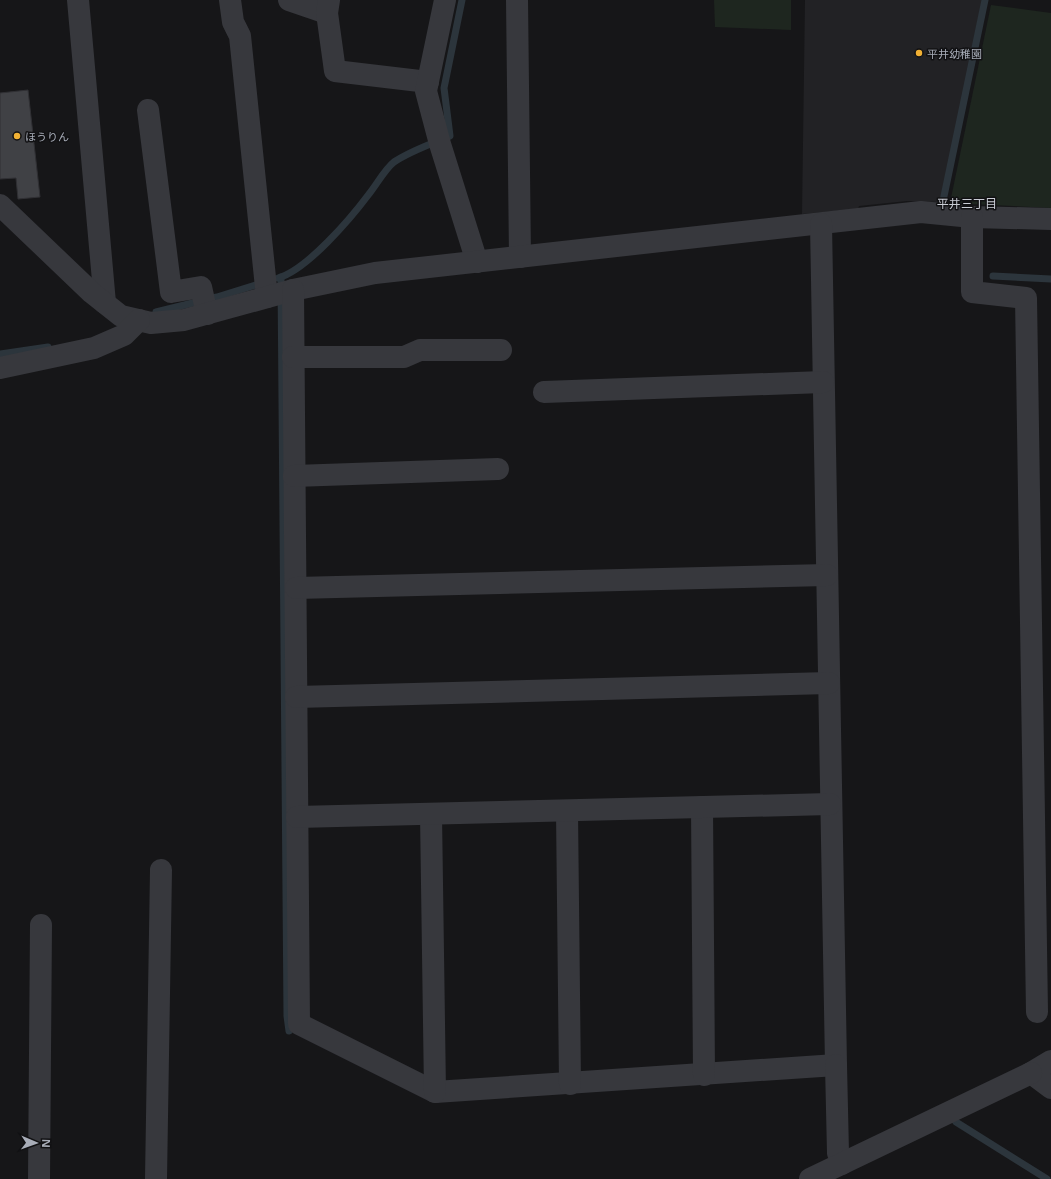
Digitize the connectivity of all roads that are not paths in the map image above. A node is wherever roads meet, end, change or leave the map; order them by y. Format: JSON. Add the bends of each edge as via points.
{"nodes":[{"id":1,"x":78,"y":0,"type":"edge"},
{"id":2,"x":230,"y":0,"type":"edge"},
{"id":3,"x":289,"y":0,"type":"edge"},
{"id":4,"x":446,"y":0,"type":"edge"},
{"id":5,"x":517,"y":0,"type":"edge"},
{"id":6,"x":328,"y":6,"type":"edge"},
{"id":7,"x":428,"y":82,"type":"junction"},
{"id":8,"x":148,"y":110,"type":"dead end"},
{"id":9,"x":0,"y":205,"type":"edge"},
{"id":10,"x":972,"y":217,"type":"junction"},
{"id":11,"x":1051,"y":219,"type":"edge"},
{"id":12,"x":821,"y":224,"type":"junction"},
{"id":13,"x":520,"y":257,"type":"junction"},
{"id":14,"x":477,"y":262,"type":"junction"},
{"id":15,"x":276,"y":289,"type":"junction"},
{"id":16,"x":105,"y":303,"type":"junction"},
{"id":17,"x":205,"y":305,"type":"junction"},
{"id":18,"x":139,"y":320,"type":"junction"},
{"id":19,"x":501,"y":350,"type":"dead end"},
{"id":20,"x":293,"y":357,"type":"junction"},
{"id":21,"x":0,"y":368,"type":"edge"},
{"id":22,"x":823,"y":382,"type":"junction"},
{"id":23,"x":544,"y":392,"type":"dead end"},
{"id":24,"x":498,"y":470,"type":"dead end"},
{"id":25,"x":294,"y":476,"type":"junction"},
{"id":26,"x":827,"y":575,"type":"junction"},
{"id":27,"x":296,"y":588,"type":"junction"},
{"id":28,"x":828,"y":683,"type":"junction"},
{"id":29,"x":296,"y":697,"type":"junction"},
{"id":30,"x":830,"y":804,"type":"junction"},
{"id":31,"x":702,"y":807,"type":"junction"},
{"id":32,"x":567,"y":810,"type":"junction"},
{"id":33,"x":431,"y":814,"type":"junction"},
{"id":34,"x":297,"y":817,"type":"junction"},
{"id":35,"x":161,"y":870,"type":"dead end"},
{"id":36,"x":41,"y":925,"type":"dead end"},
{"id":37,"x":1037,"y":1012,"type":"dead end"},
{"id":38,"x":1051,"y":1061,"type":"edge"},
{"id":39,"x":836,"y":1065,"type":"junction"},
{"id":40,"x":1031,"y":1073,"type":"junction"},
{"id":41,"x":704,"y":1075,"type":"junction"},
{"id":42,"x":570,"y":1084,"type":"junction"},
{"id":43,"x":1051,"y":1088,"type":"edge"},
{"id":44,"x":435,"y":1092,"type":"junction"},
{"id":45,"x":840,"y":1159,"type":"junction"},
{"id":46,"x":39,"y":1179,"type":"edge"},
{"id":47,"x":156,"y":1179,"type":"edge"},
{"id":48,"x":810,"y":1179,"type":"edge"}],
"edges":[{"from":1,"to":16,"type":"street"},
{"from":2,"to":15,"type":"street","via":[[233,22],[240,36]]},
{"from":3,"to":6,"type":"street"},
{"from":4,"to":7,"type":"street"},
{"from":5,"to":13,"type":"street"},
{"from":6,"to":7,"type":"street","via":[[335,71]]},
{"from":7,"to":14,"type":"street","via":[[426,91],[439,140]]},
{"from":8,"to":17,"type":"street","via":[[171,292],[201,287]]},
{"from":9,"to":16,"type":"street"},
{"from":10,"to":11,"type":"street"},
{"from":10,"to":12,"type":"street","via":[[921,212]]},
{"from":10,"to":37,"type":"street","via":[[972,292],[1026,298]]},
{"from":12,"to":13,"type":"street"},
{"from":12,"to":22,"type":"street"},
{"from":13,"to":14,"type":"street"},
{"from":14,"to":15,"type":"street","via":[[375,273]]},
{"from":15,"to":17,"type":"street"},
{"from":15,"to":20,"type":"street"},
{"from":16,"to":18,"type":"street","via":[[121,316]]},
{"from":17,"to":18,"type":"street","via":[[184,320],[151,323]]},
{"from":18,"to":21,"type":"street","via":[[124,335],[94,348]]},
{"from":19,"to":20,"type":"street","via":[[420,350],[404,358]]},
{"from":20,"to":25,"type":"street"},
{"from":22,"to":23,"type":"street"},
{"from":22,"to":26,"type":"street"},
{"from":24,"to":25,"type":"street"},
{"from":25,"to":27,"type":"street"},
{"from":26,"to":27,"type":"street"},
{"from":26,"to":28,"type":"street"},
{"from":27,"to":29,"type":"street"},
{"from":28,"to":29,"type":"street"},
{"from":28,"to":30,"type":"street"},
{"from":29,"to":34,"type":"street"},
{"from":30,"to":31,"type":"street"},
{"from":30,"to":39,"type":"street"},
{"from":31,"to":32,"type":"street"},
{"from":31,"to":41,"type":"street"},
{"from":32,"to":33,"type":"street"},
{"from":32,"to":42,"type":"street"},
{"from":33,"to":34,"type":"street"},
{"from":33,"to":44,"type":"street"},
{"from":34,"to":44,"type":"street","via":[[299,1024]]},
{"from":35,"to":47,"type":"street"},
{"from":36,"to":46,"type":"street"},
{"from":38,"to":40,"type":"street"},
{"from":39,"to":41,"type":"street"},
{"from":39,"to":45,"type":"street"},
{"from":40,"to":43,"type":"street"},
{"from":40,"to":45,"type":"street"},
{"from":41,"to":42,"type":"street"},
{"from":42,"to":44,"type":"street"},
{"from":45,"to":48,"type":"street"}]}
